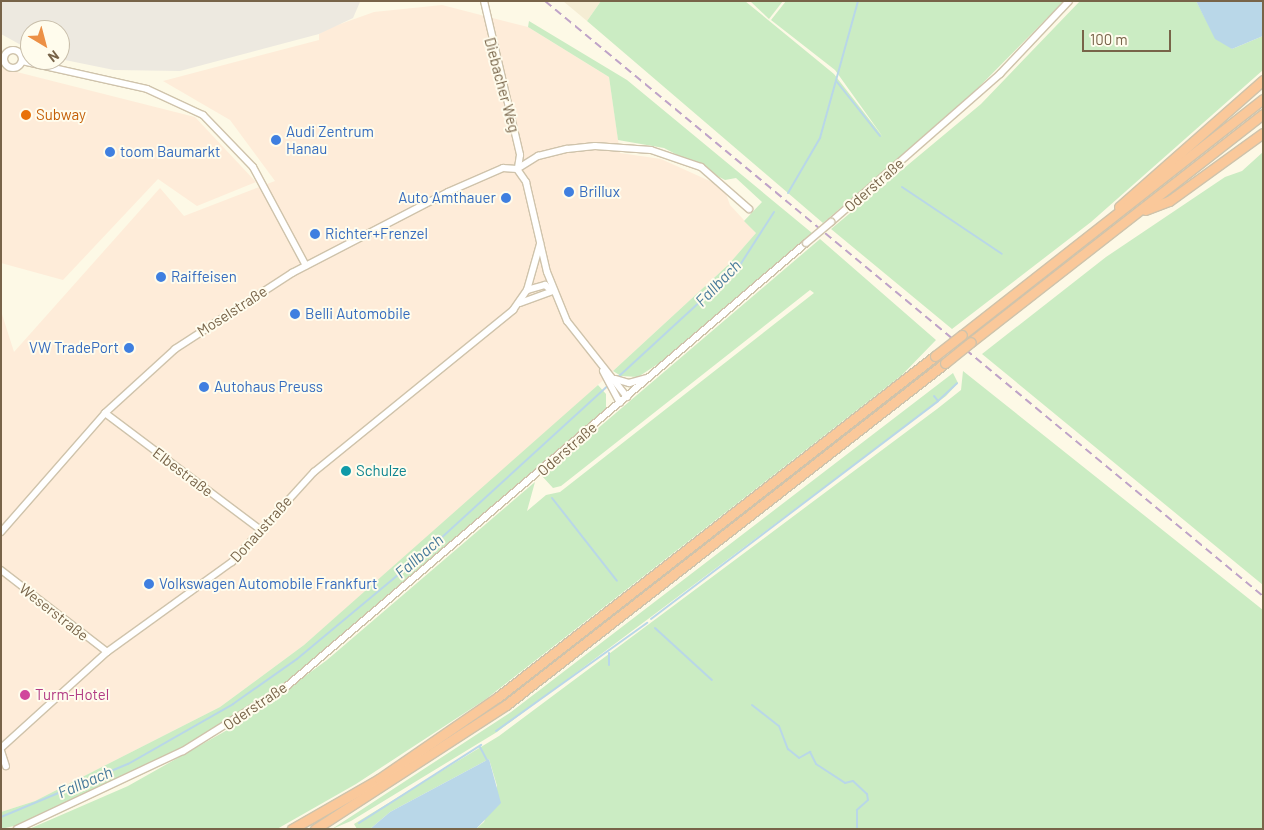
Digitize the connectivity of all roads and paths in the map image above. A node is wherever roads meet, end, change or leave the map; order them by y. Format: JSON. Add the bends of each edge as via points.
{"nodes":[{"id":1,"x":484,"y":1,"type":"edge"},
{"id":2,"x":1069,"y":1,"type":"edge"},
{"id":3,"x":3,"y":52,"type":"edge"},
{"id":4,"x":20,"y":57,"type":"edge"},
{"id":5,"x":20,"y":63,"type":"edge"},
{"id":6,"x":62,"y":70,"type":"edge"},
{"id":7,"x":1263,"y":80,"type":"edge"},
{"id":8,"x":1263,"y":99,"type":"edge"},
{"id":9,"x":1263,"y":114,"type":"edge"},
{"id":10,"x":1263,"y":133,"type":"edge"},
{"id":11,"x":517,"y":169,"type":"junction"},
{"id":12,"x":749,"y":209,"type":"dead end"},
{"id":13,"x":1137,"y":212,"type":"junction"},
{"id":14,"x":1106,"y":222,"type":"junction"},
{"id":15,"x":541,"y":240,"type":"junction"},
{"id":16,"x":306,"y":266,"type":"junction"},
{"id":17,"x":527,"y":290,"type":"junction"},
{"id":18,"x":553,"y":291,"type":"junction"},
{"id":19,"x":517,"y":305,"type":"junction"},
{"id":20,"x":652,"y":376,"type":"junction"},
{"id":21,"x":610,"y":380,"type":"junction"},
{"id":22,"x":619,"y":384,"type":"junction"},
{"id":23,"x":627,"y":397,"type":"junction"},
{"id":24,"x":620,"y":403,"type":"junction"},
{"id":25,"x":105,"y":413,"type":"junction"},
{"id":26,"x":261,"y":530,"type":"junction"},
{"id":27,"x":1,"y":532,"type":"edge"},
{"id":28,"x":1,"y":570,"type":"edge"},
{"id":29,"x":107,"y":652,"type":"junction"},
{"id":30,"x":1,"y":749,"type":"edge"},
{"id":31,"x":6,"y":766,"type":"dead end"},
{"id":32,"x":18,"y":829,"type":"edge"},
{"id":33,"x":292,"y":829,"type":"edge"},
{"id":34,"x":315,"y":829,"type":"edge"}],
"edges":[{"from":1,"to":11,"type":"street","name":"Diebacher Weg","via":[[520,155]]},
{"from":2,"to":20,"type":"street","name":"Oderstraße","bridge":true,"via":[[994,80]]},
{"from":3,"to":4,"type":"street","via":[[16,50]]},
{"from":3,"to":5,"type":"street","via":[[8,66],[15,68]]},
{"from":6,"to":16,"type":"street","via":[[147,89],[203,115],[253,167]]},
{"from":7,"to":14,"type":"highway","via":[[1142,183]]},
{"from":8,"to":14,"type":"highway"},
{"from":9,"to":13,"type":"highway"},
{"from":10,"to":13,"type":"highway","via":[[1169,201]]},
{"from":11,"to":12,"type":"street","name":"Moselstraße","via":[[538,156],[595,146],[651,150],[701,167]]},
{"from":11,"to":15,"type":"street","via":[[526,182]]},
{"from":11,"to":16,"type":"street","name":"Moselstraße","via":[[503,168],[466,183]]},
{"from":13,"to":34,"type":"highway","bridge":true,"via":[[506,705],[424,762]]},
{"from":14,"to":33,"type":"highway","bridge":true,"via":[[498,697],[379,779]]},
{"from":15,"to":17,"type":"street","name":"Donaustraße"},
{"from":15,"to":18,"type":"street"},
{"from":16,"to":25,"type":"street","name":"Moselstraße","via":[[230,310],[175,349]]},
{"from":17,"to":18,"type":"street","via":[[545,285]]},
{"from":17,"to":19,"type":"street","name":"Donaustraße"},
{"from":18,"to":19,"type":"street","name":"Donaustraße"},
{"from":18,"to":21,"type":"street","via":[[575,336]]},
{"from":19,"to":26,"type":"street","name":"Donaustraße","via":[[314,472]]},
{"from":20,"to":22,"type":"street"},
{"from":20,"to":23,"type":"street","name":"Oderstraße"},
{"from":21,"to":22,"type":"street"},
{"from":21,"to":24,"type":"street"},
{"from":22,"to":23,"type":"street"},
{"from":23,"to":24,"type":"street","name":"Oderstraße"},
{"from":24,"to":32,"type":"street","name":"Oderstraße","via":[[326,656],[268,699],[162,762]]},
{"from":25,"to":26,"type":"street","name":"Elbestraße"},
{"from":25,"to":27,"type":"street","name":"Moselstraße"},
{"from":26,"to":29,"type":"street","name":"Donaustraße","via":[[232,562]]},
{"from":28,"to":29,"type":"street","name":"Weserstraße"},
{"from":29,"to":30,"type":"street","name":"Donaustraße"},
{"from":30,"to":31,"type":"street","name":"Donaustraße"}]}
